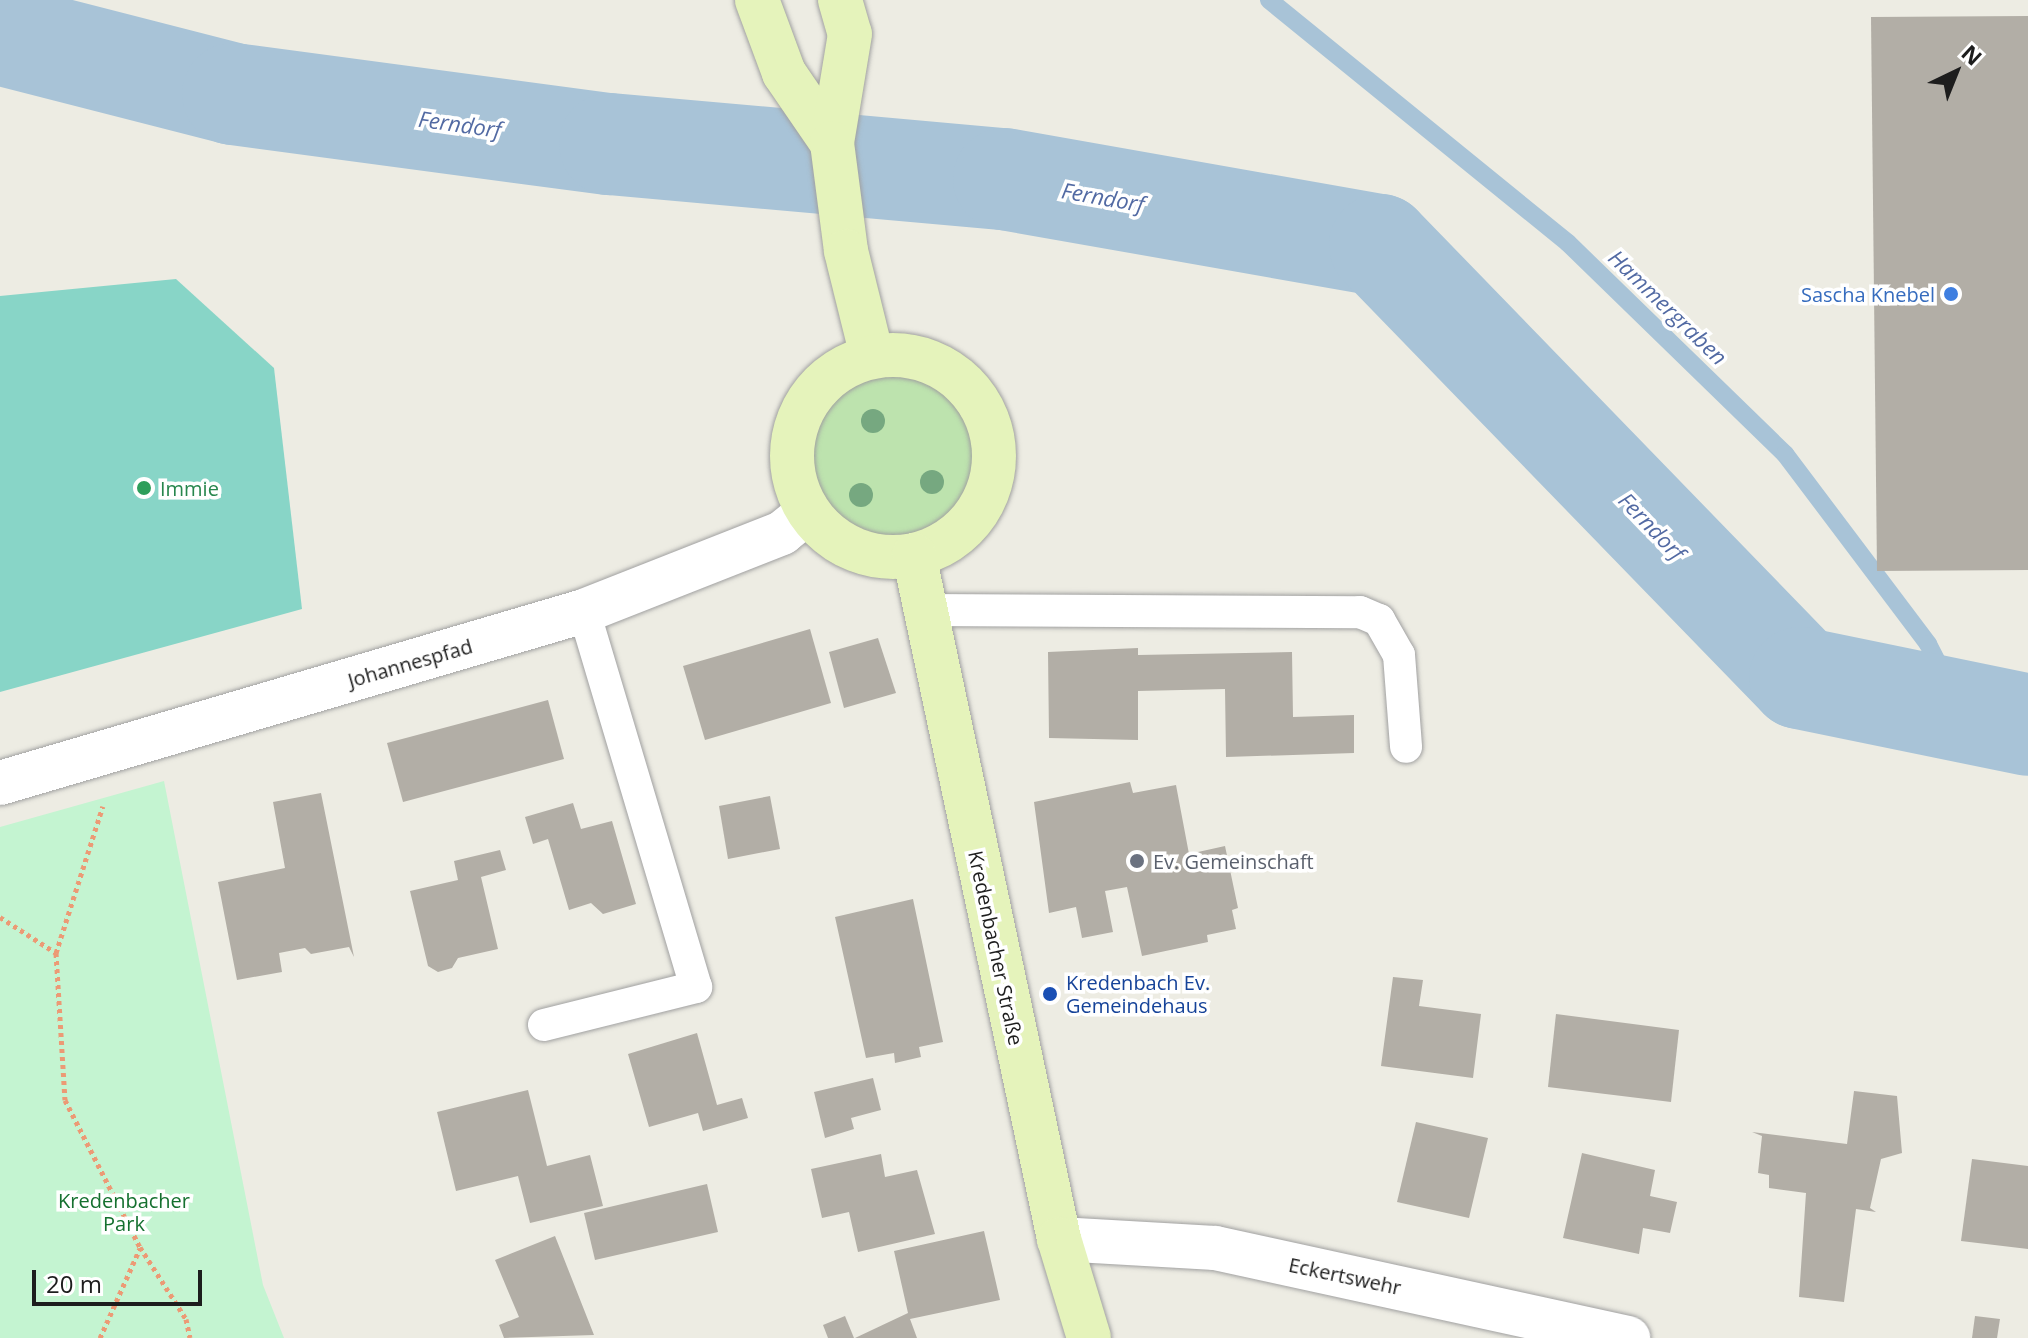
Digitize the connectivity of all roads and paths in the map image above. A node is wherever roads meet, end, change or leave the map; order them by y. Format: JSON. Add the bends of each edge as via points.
{"nodes":[{"id":1,"x":757,"y":0,"type":"edge"},
{"id":2,"x":840,"y":0,"type":"edge"},
{"id":3,"x":832,"y":143,"type":"junction"},
{"id":4,"x":872,"y":356,"type":"junction"},
{"id":5,"x":808,"y":512,"type":"junction"},
{"id":6,"x":914,"y":555,"type":"junction"},
{"id":7,"x":924,"y":610,"type":"junction"},
{"id":8,"x":584,"y":611,"type":"junction"},
{"id":9,"x":1406,"y":747,"type":"dead end"},
{"id":10,"x":121,"y":748,"type":"junction"},
{"id":11,"x":0,"y":783,"type":"edge"},
{"id":12,"x":0,"y":917,"type":"edge"},
{"id":13,"x":56,"y":953,"type":"junction"},
{"id":14,"x":544,"y":1025,"type":"dead end"},
{"id":15,"x":1059,"y":1239,"type":"junction"},
{"id":16,"x":140,"y":1247,"type":"junction"},
{"id":17,"x":100,"y":1338,"type":"edge"},
{"id":18,"x":190,"y":1338,"type":"edge"},
{"id":19,"x":1089,"y":1338,"type":"edge"},
{"id":20,"x":1628,"y":1338,"type":"edge"}],
"edges":[{"from":1,"to":3,"type":"main road","via":[[784,73]]},
{"from":2,"to":3,"type":"main road","via":[[850,34]]},
{"from":3,"to":4,"type":"main road","via":[[846,251]]},
{"from":4,"to":5,"type":"main road","via":[[826,379],[799,416],[793,475]]},
{"from":4,"to":6,"type":"main road","via":[[901,354],[948,370],[983,408],[991,433],[992,476],[976,515],[957,535]]},
{"from":5,"to":6,"type":"main road","via":[[855,550],[884,558]]},
{"from":5,"to":8,"type":"street","name":"Johannespfad","via":[[782,533]]},
{"from":6,"to":7,"type":"main road","name":"Kredenbacher Straße"},
{"from":7,"to":9,"type":"lane","via":[[1360,612],[1379,620],[1399,655]]},
{"from":7,"to":15,"type":"main road","name":"Kredenbacher Straße"},
{"from":8,"to":10,"type":"street","name":"Johannespfad"},
{"from":8,"to":14,"type":"lane","via":[[696,987]]},
{"from":10,"to":11,"type":"street","name":"Johannespfad"},
{"from":10,"to":13,"type":"path"},
{"from":12,"to":13,"type":"path"},
{"from":13,"to":16,"type":"path","via":[[65,1100]]},
{"from":15,"to":19,"type":"main road","name":"Kredenbacher Straße"},
{"from":15,"to":20,"type":"street","name":"Eckertswehr","via":[[1215,1248]]},
{"from":16,"to":17,"type":"path"},
{"from":16,"to":18,"type":"path","via":[[186,1319]]}]}
